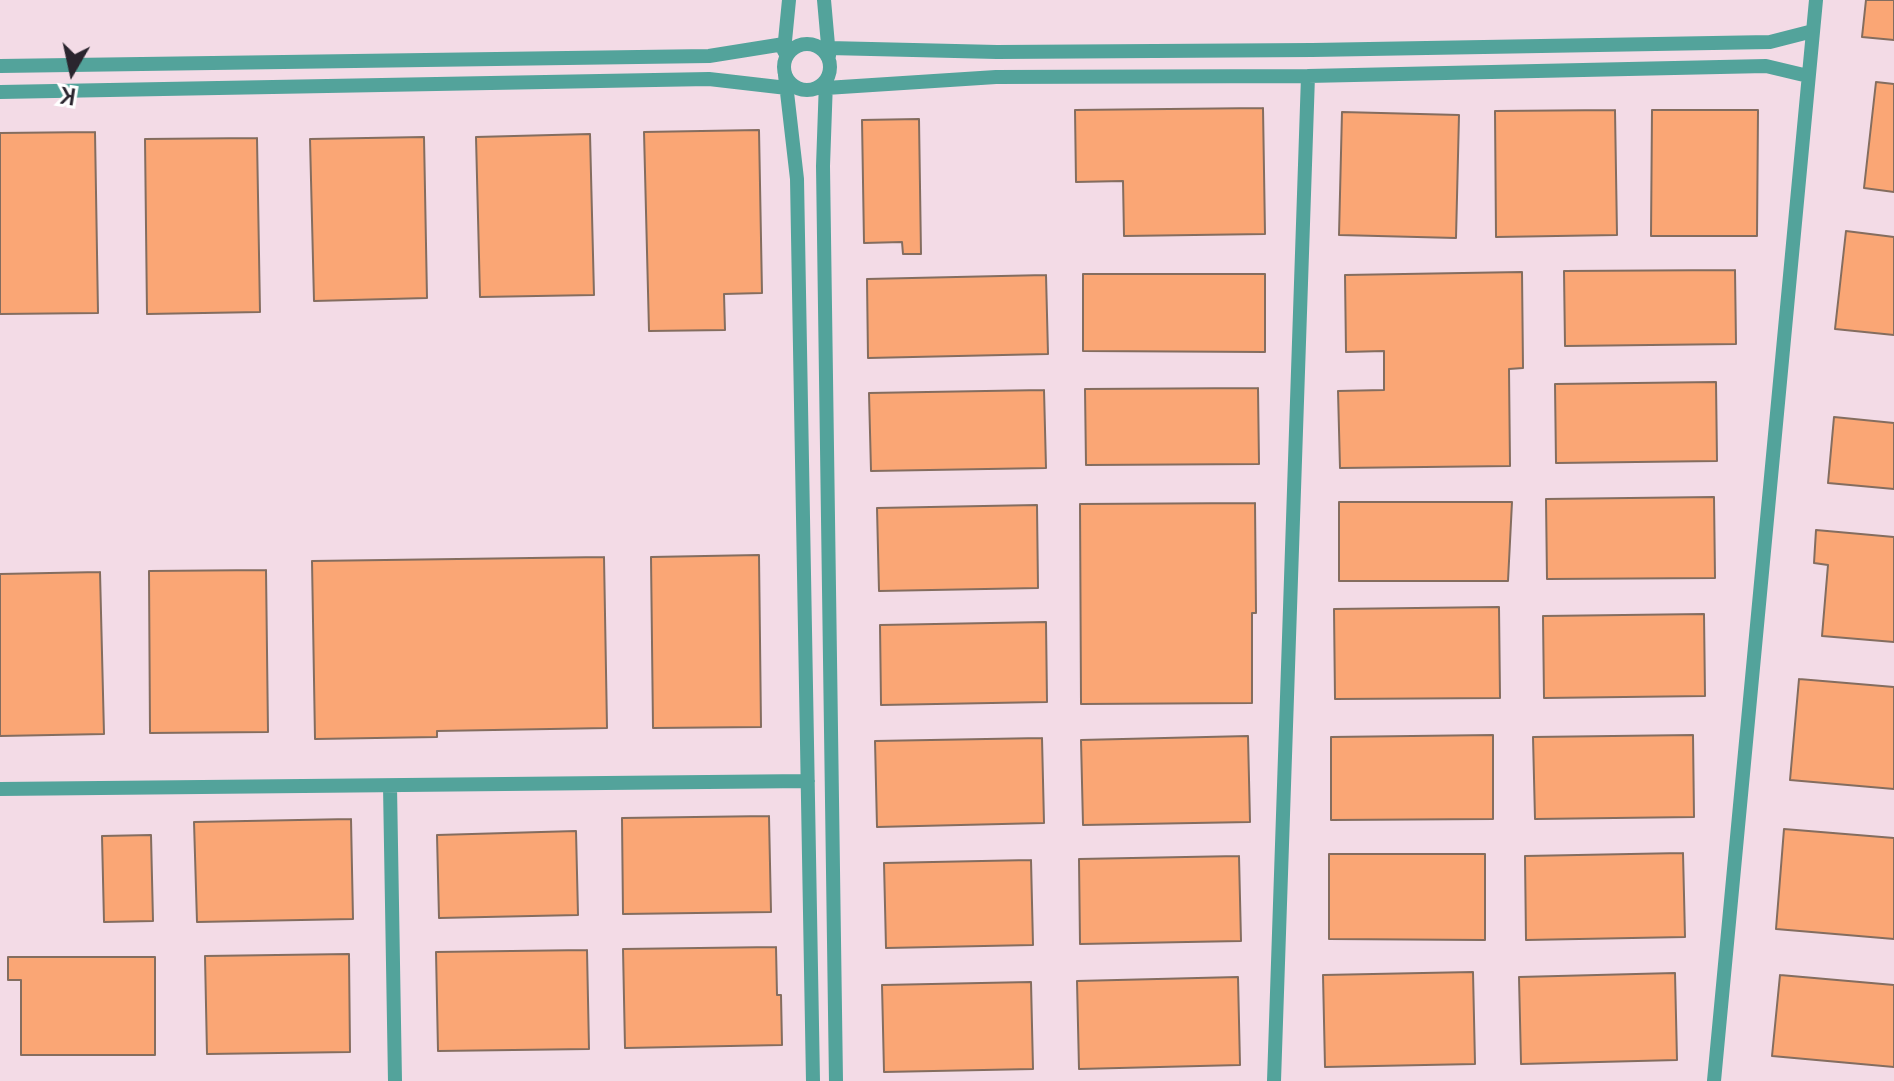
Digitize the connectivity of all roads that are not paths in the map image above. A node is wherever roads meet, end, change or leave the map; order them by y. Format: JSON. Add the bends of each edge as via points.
{"nodes":[{"id":1,"x":789,"y":0,"type":"edge"},
{"id":2,"x":824,"y":0,"type":"edge"},
{"id":3,"x":1816,"y":0,"type":"edge"},
{"id":4,"x":1813,"y":31,"type":"junction"},
{"id":5,"x":784,"y":44,"type":"junction"},
{"id":6,"x":829,"y":54,"type":"junction"},
{"id":7,"x":0,"y":66,"type":"edge"},
{"id":8,"x":785,"y":75,"type":"junction"},
{"id":9,"x":1308,"y":76,"type":"junction"},
{"id":10,"x":1808,"y":76,"type":"junction"},
{"id":11,"x":826,"y":84,"type":"junction"},
{"id":12,"x":0,"y":92,"type":"edge"},
{"id":13,"x":808,"y":781,"type":"junction"},
{"id":14,"x":390,"y":786,"type":"junction"},
{"id":15,"x":0,"y":789,"type":"edge"},
{"id":16,"x":395,"y":1081,"type":"edge"},
{"id":17,"x":813,"y":1081,"type":"edge"},
{"id":18,"x":836,"y":1081,"type":"edge"},
{"id":19,"x":1274,"y":1081,"type":"edge"},
{"id":20,"x":1714,"y":1081,"type":"edge"}],
"edges":[{"from":1,"to":5,"type":"street"},
{"from":2,"to":6,"type":"street"},
{"from":3,"to":4,"type":"street"},
{"from":4,"to":6,"type":"street","via":[[1770,42]]},
{"from":4,"to":10,"type":"street"},
{"from":5,"to":7,"type":"street","via":[[709,56]]},
{"from":5,"to":8,"type":"street"},
{"from":6,"to":8,"type":"street","via":[[806,44],[793,49]]},
{"from":6,"to":11,"type":"street"},
{"from":8,"to":11,"type":"street","via":[[807,91]]},
{"from":8,"to":12,"type":"street"},
{"from":8,"to":13,"type":"street","via":[[797,179]]},
{"from":9,"to":10,"type":"street","via":[[1766,66]]},
{"from":9,"to":11,"type":"street","via":[[996,77]]},
{"from":9,"to":19,"type":"street"},
{"from":10,"to":20,"type":"street"},
{"from":11,"to":18,"type":"street"},
{"from":13,"to":14,"type":"street"},
{"from":13,"to":17,"type":"street"},
{"from":14,"to":15,"type":"street"},
{"from":14,"to":16,"type":"street"}]}
